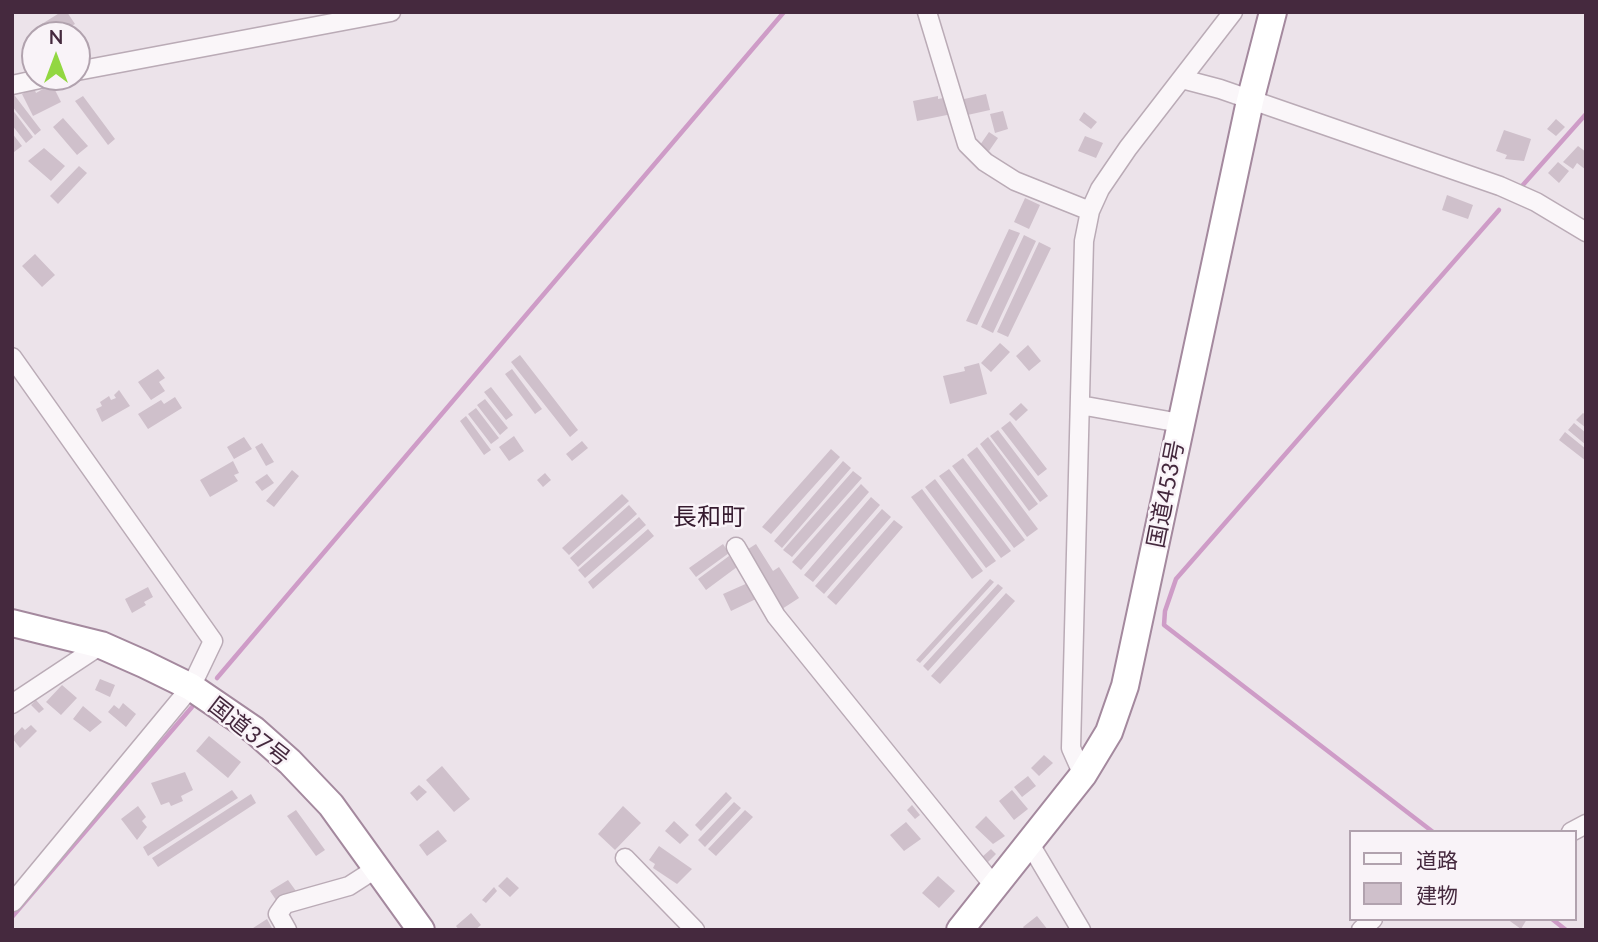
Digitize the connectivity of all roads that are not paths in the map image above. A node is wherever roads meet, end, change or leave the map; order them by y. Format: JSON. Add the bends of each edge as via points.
{"nodes":[{"id":1,"x":391,"y":12,"type":"edge"},
{"id":2,"x":927,"y":12,"type":"edge"},
{"id":3,"x":1233,"y":12,"type":"edge"},
{"id":4,"x":1273,"y":12,"type":"edge"},
{"id":5,"x":91,"y":68,"type":"edge"},
{"id":6,"x":1182,"y":79,"type":"junction"},
{"id":7,"x":1250,"y":101,"type":"junction"},
{"id":8,"x":1090,"y":211,"type":"junction"},
{"id":9,"x":1586,"y":232,"type":"edge"},
{"id":10,"x":12,"y":357,"type":"edge"},
{"id":11,"x":1080,"y":405,"type":"junction"},
{"id":12,"x":1180,"y":423,"type":"junction"},
{"id":13,"x":736,"y":547,"type":"dead end"},
{"id":14,"x":12,"y":623,"type":"edge"},
{"id":15,"x":101,"y":645,"type":"junction"},
{"id":16,"x":191,"y":687,"type":"junction"},
{"id":17,"x":12,"y":704,"type":"edge"},
{"id":18,"x":1083,"y":775,"type":"junction"},
{"id":19,"x":1030,"y":844,"type":"junction"},
{"id":20,"x":625,"y":858,"type":"dead end"},
{"id":21,"x":377,"y":868,"type":"junction"},
{"id":22,"x":995,"y":887,"type":"junction"},
{"id":23,"x":13,"y":902,"type":"edge"},
{"id":24,"x":287,"y":930,"type":"edge"},
{"id":25,"x":421,"y":930,"type":"edge"},
{"id":26,"x":695,"y":930,"type":"edge"},
{"id":27,"x":960,"y":930,"type":"edge"},
{"id":28,"x":1081,"y":930,"type":"edge"}],
"edges":[{"from":1,"to":5,"type":"street"},
{"from":2,"to":8,"type":"street","via":[[967,144],[1015,181]]},
{"from":3,"to":6,"type":"street"},
{"from":4,"to":7,"type":"highway","name":"国道453号"},
{"from":6,"to":7,"type":"street"},
{"from":6,"to":8,"type":"street","via":[[1128,148]]},
{"from":7,"to":9,"type":"street","via":[[1500,186]]},
{"from":7,"to":12,"type":"highway","name":"国道453号"},
{"from":8,"to":11,"type":"street","via":[[1082,272]]},
{"from":10,"to":16,"type":"street","via":[[213,640]]},
{"from":11,"to":12,"type":"street"},
{"from":11,"to":18,"type":"street","via":[[1071,748]]},
{"from":12,"to":18,"type":"highway","name":"国道453号","via":[[1125,686],[1109,732]]},
{"from":13,"to":22,"type":"street","via":[[776,615]]},
{"from":14,"to":15,"type":"highway","name":"国道37号"},
{"from":15,"to":16,"type":"highway","name":"国道37号"},
{"from":15,"to":17,"type":"street"},
{"from":16,"to":21,"type":"highway","name":"国道37号","via":[[254,730],[290,762],[331,804]]},
{"from":16,"to":23,"type":"street"},
{"from":18,"to":19,"type":"highway","name":"国道453号"},
{"from":19,"to":22,"type":"highway","name":"国道453号"},
{"from":19,"to":28,"type":"street"},
{"from":20,"to":26,"type":"street"},
{"from":21,"to":24,"type":"street","via":[[349,886],[285,904],[278,914]]},
{"from":21,"to":25,"type":"highway","name":"国道37号"},
{"from":22,"to":27,"type":"highway","name":"国道453号"}]}
